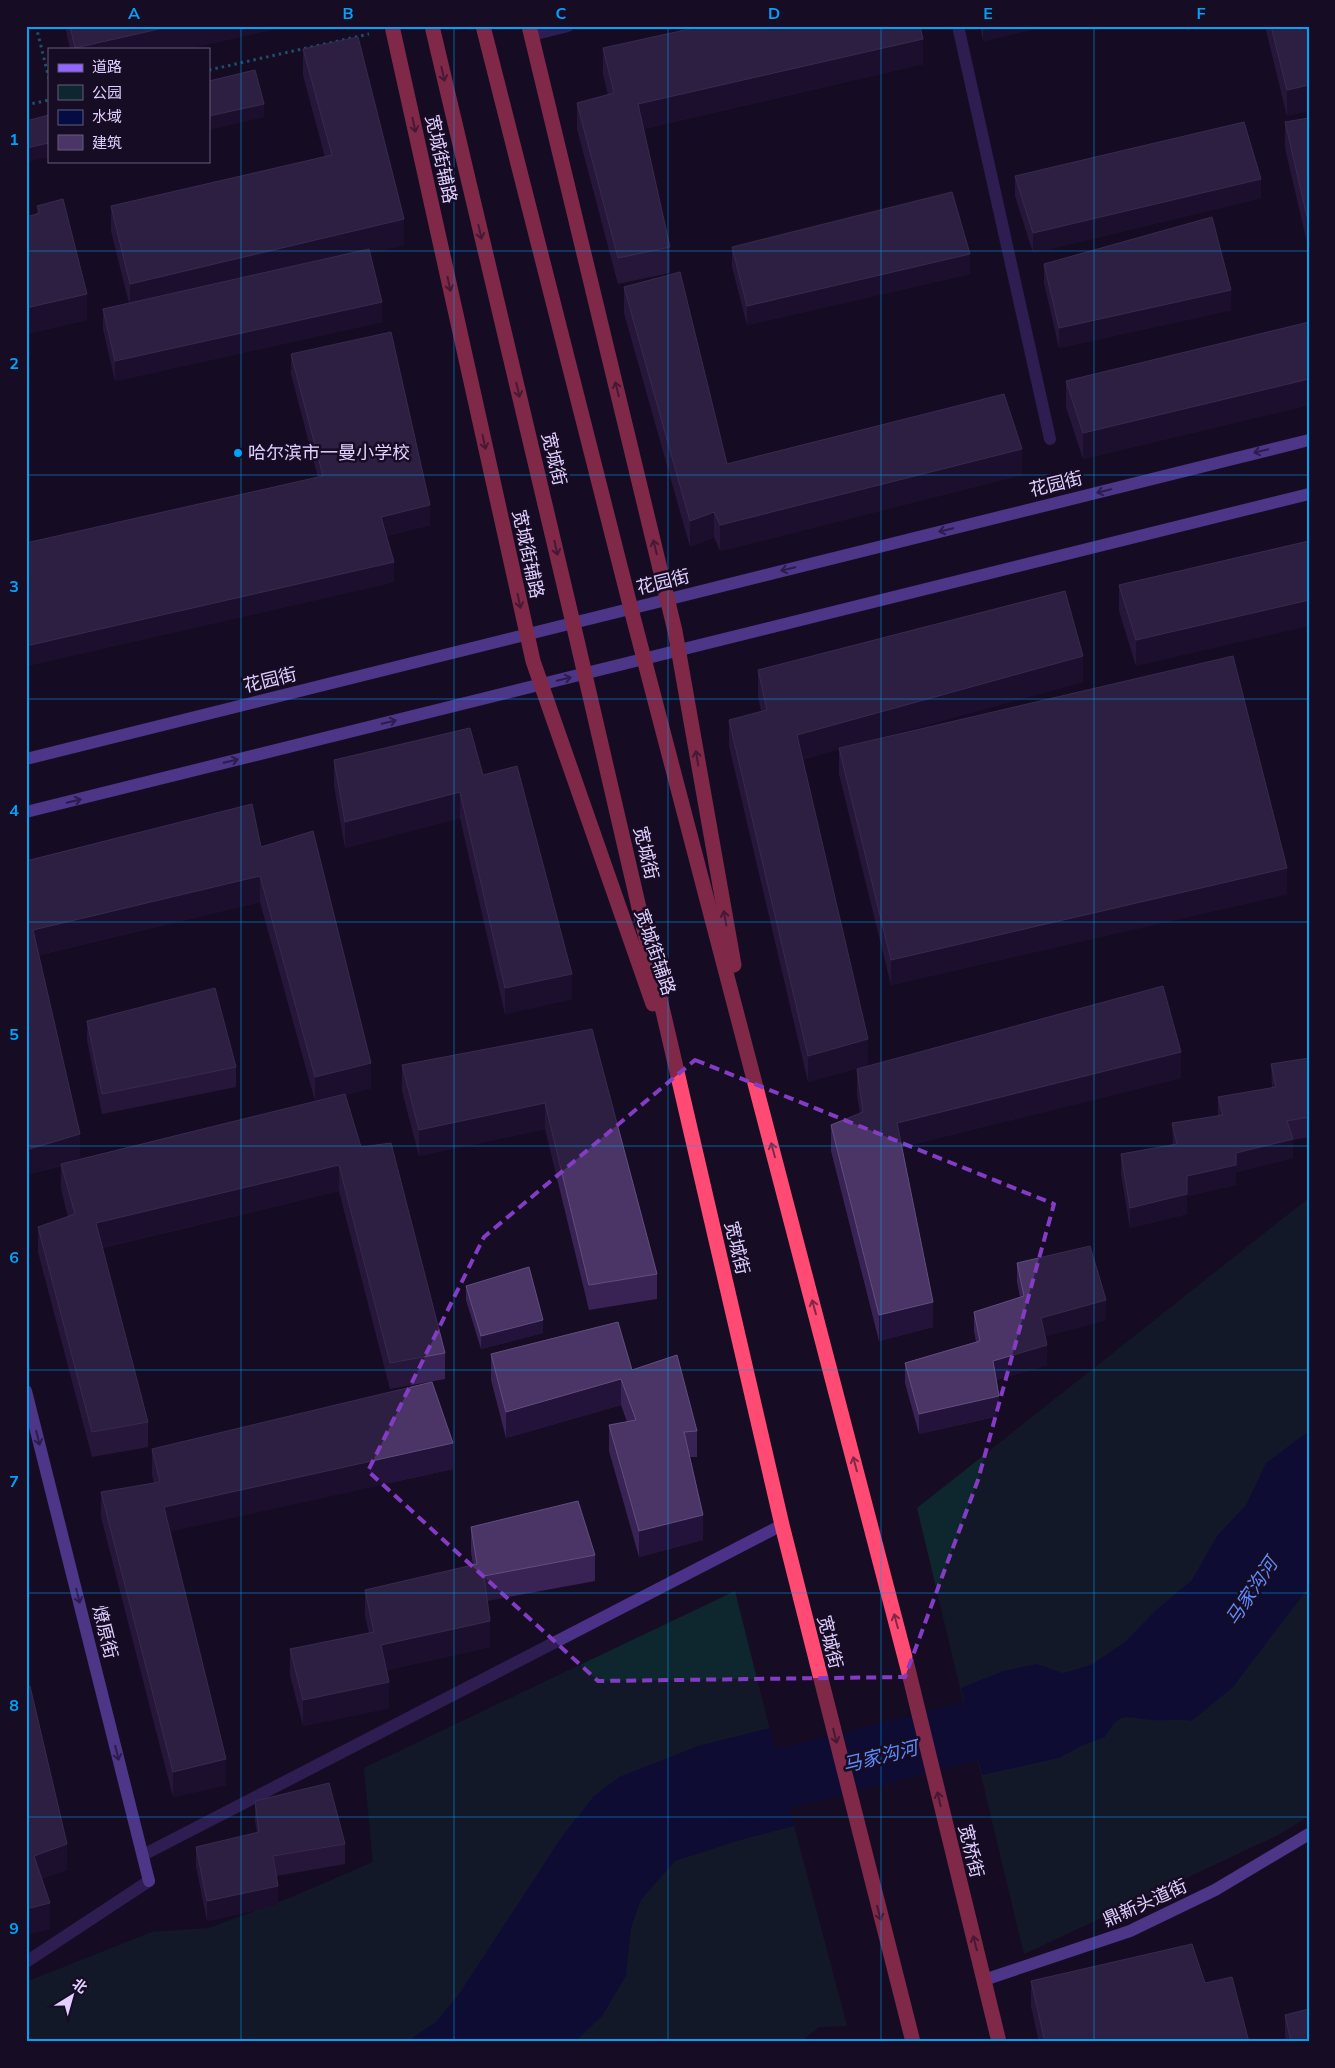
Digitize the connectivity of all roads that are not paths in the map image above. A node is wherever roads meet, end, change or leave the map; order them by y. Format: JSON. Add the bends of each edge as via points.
{"nodes":[{"id":1,"x":432,"y":26,"type":"edge"},
{"id":2,"x":483,"y":26,"type":"edge"},
{"id":3,"x":568,"y":26,"type":"edge"},
{"id":4,"x":958,"y":26,"type":"edge"},
{"id":5,"x":393,"y":28,"type":"edge"},
{"id":6,"x":530,"y":31,"type":"edge"},
{"id":7,"x":1050,"y":439,"type":"dead end"},
{"id":8,"x":1309,"y":440,"type":"edge"},
{"id":9,"x":1309,"y":494,"type":"edge"},
{"id":10,"x":668,"y":599,"type":"junction"},
{"id":11,"x":631,"y":609,"type":"junction"},
{"id":12,"x":573,"y":623,"type":"junction"},
{"id":13,"x":527,"y":635,"type":"junction"},
{"id":14,"x":679,"y":650,"type":"junction"},
{"id":15,"x":644,"y":659,"type":"junction"},
{"id":16,"x":585,"y":674,"type":"junction"},
{"id":17,"x":541,"y":684,"type":"junction"},
{"id":18,"x":26,"y":759,"type":"edge"},
{"id":19,"x":26,"y":812,"type":"edge"},
{"id":20,"x":752,"y":1070,"type":"junction"},
{"id":21,"x":678,"y":1076,"type":"junction"},
{"id":22,"x":26,"y":1391,"type":"edge"},
{"id":23,"x":782,"y":1525,"type":"junction"},
{"id":24,"x":908,"y":1668,"type":"joint"},
{"id":25,"x":1309,"y":1834,"type":"edge"},
{"id":26,"x":143,"y":1855,"type":"junction"},
{"id":27,"x":149,"y":1881,"type":"joint"},
{"id":28,"x":26,"y":1962,"type":"edge"},
{"id":29,"x":984,"y":1980,"type":"junction"},
{"id":30,"x":913,"y":2042,"type":"edge"},
{"id":31,"x":999,"y":2042,"type":"edge"}],
"edges":[{"from":1,"to":12,"type":"highway","name":"宽城街","one_way":true},
{"from":2,"to":11,"type":"highway","name":"宽城街"},
{"from":3,"to":6,"type":"street"},
{"from":4,"to":7,"type":"street"},
{"from":5,"to":13,"type":"highway","name":"宽城街辅路","one_way":true},
{"from":10,"to":6,"type":"highway","one_way":true},
{"from":8,"to":10,"type":"main road","name":"花园街","one_way":true},
{"from":9,"to":14,"type":"main road"},
{"from":10,"to":11,"type":"main road","name":"花园街"},
{"from":10,"to":14,"type":"highway"},
{"from":11,"to":12,"type":"main road","name":"花园街"},
{"from":11,"to":15,"type":"highway","name":"宽城街"},
{"from":12,"to":13,"type":"main road","name":"花园街"},
{"from":12,"to":16,"type":"highway","name":"宽城街"},
{"from":13,"to":17,"type":"highway","name":"宽城街辅路"},
{"from":13,"to":18,"type":"main road","name":"花园街"},
{"from":14,"to":15,"type":"main road"},
{"from":20,"to":14,"type":"highway","one_way":true},
{"from":15,"to":16,"type":"main road"},
{"from":15,"to":20,"type":"highway","name":"宽城街"},
{"from":17,"to":16,"type":"main road","one_way":true},
{"from":16,"to":21,"type":"highway","name":"宽城街"},
{"from":19,"to":17,"type":"main road","one_way":true},
{"from":17,"to":21,"type":"highway","name":"宽城街辅路"},
{"from":24,"to":20,"type":"highway","name":"宽城街","one_way":true},
{"from":21,"to":23,"type":"highway","name":"宽城街"},
{"from":22,"to":26,"type":"main road","name":"燎原街","one_way":true},
{"from":23,"to":26,"type":"street"},
{"from":23,"to":30,"type":"highway","name":"宽城街","one_way":true},
{"from":29,"to":24,"type":"highway","name":"宽桥街","one_way":true},
{"from":25,"to":29,"type":"main road","name":"鼎新头道街","via":[[1215,1890],[1130,1931]]},
{"from":26,"to":27,"type":"main road","name":"燎原街"},
{"from":27,"to":28,"type":"street"},
{"from":29,"to":31,"type":"highway","name":"宽桥街"}]}
